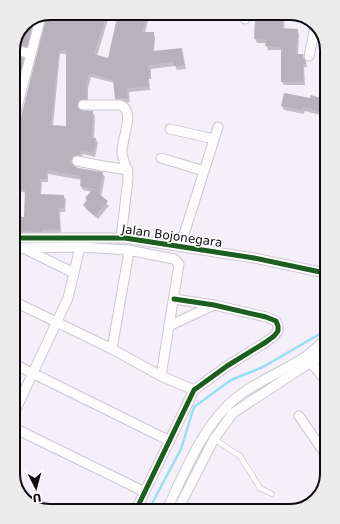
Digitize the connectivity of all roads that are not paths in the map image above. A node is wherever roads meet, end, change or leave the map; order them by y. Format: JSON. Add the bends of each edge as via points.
{"nodes":[{"id":1,"x":39,"y":22,"type":"edge"},
{"id":2,"x":314,"y":32,"type":"edge"},
{"id":3,"x":20,"y":50,"type":"edge"},
{"id":4,"x":30,"y":54,"type":"junction"},
{"id":5,"x":309,"y":56,"type":"dead end"},
{"id":6,"x":20,"y":95,"type":"edge"},
{"id":7,"x":83,"y":105,"type":"dead end"},
{"id":8,"x":218,"y":127,"type":"dead end"},
{"id":9,"x":170,"y":129,"type":"dead end"},
{"id":10,"x":214,"y":139,"type":"junction"},
{"id":11,"x":161,"y":158,"type":"dead end"},
{"id":12,"x":78,"y":160,"type":"dead end"},
{"id":13,"x":128,"y":170,"type":"junction"},
{"id":14,"x":204,"y":171,"type":"junction"},
{"id":15,"x":20,"y":238,"type":"edge"},
{"id":16,"x":121,"y":238,"type":"junction"},
{"id":17,"x":80,"y":247,"type":"junction"},
{"id":18,"x":180,"y":247,"type":"junction"},
{"id":19,"x":20,"y":249,"type":"edge"},
{"id":20,"x":20,"y":250,"type":"edge"},
{"id":21,"x":128,"y":250,"type":"junction"},
{"id":22,"x":74,"y":272,"type":"junction"},
{"id":23,"x":320,"y":272,"type":"edge"},
{"id":24,"x":174,"y":299,"type":"junction"},
{"id":25,"x":20,"y":304,"type":"edge"},
{"id":26,"x":214,"y":306,"type":"junction"},
{"id":27,"x":57,"y":322,"type":"junction"},
{"id":28,"x":169,"y":326,"type":"junction"},
{"id":29,"x":320,"y":346,"type":"edge"},
{"id":30,"x":112,"y":349,"type":"junction"},
{"id":31,"x":320,"y":353,"type":"edge"},
{"id":32,"x":312,"y":356,"type":"junction"},
{"id":33,"x":320,"y":361,"type":"edge"},
{"id":34,"x":20,"y":367,"type":"edge"},
{"id":35,"x":320,"y":371,"type":"edge"},
{"id":36,"x":34,"y":374,"type":"junction"},
{"id":37,"x":161,"y":376,"type":"junction"},
{"id":38,"x":194,"y":390,"type":"junction"},
{"id":39,"x":20,"y":401,"type":"edge"},
{"id":40,"x":218,"y":416,"type":"junction"},
{"id":41,"x":299,"y":416,"type":"dead end"},
{"id":42,"x":225,"y":423,"type":"junction"},
{"id":43,"x":20,"y":431,"type":"edge"},
{"id":44,"x":214,"y":439,"type":"junction"},
{"id":45,"x":170,"y":441,"type":"junction"},
{"id":46,"x":320,"y":445,"type":"edge"},
{"id":47,"x":145,"y":492,"type":"junction"},
{"id":48,"x":272,"y":494,"type":"dead end"},
{"id":49,"x":139,"y":504,"type":"edge"},
{"id":50,"x":170,"y":504,"type":"edge"},
{"id":51,"x":181,"y":504,"type":"edge"}],
"edges":[{"from":1,"to":4,"type":"street"},
{"from":2,"to":5,"type":"street"},
{"from":3,"to":4,"type":"street"},
{"from":4,"to":6,"type":"street"},
{"from":7,"to":13,"type":"street","via":[[120,105],[127,110],[128,119],[122,149]]},
{"from":8,"to":10,"type":"street"},
{"from":9,"to":10,"type":"street"},
{"from":10,"to":14,"type":"street"},
{"from":11,"to":14,"type":"street"},
{"from":12,"to":13,"type":"street"},
{"from":13,"to":16,"type":"street"},
{"from":14,"to":18,"type":"street"},
{"from":15,"to":16,"type":"street","name":"Jalan Bojonegara"},
{"from":16,"to":18,"type":"street","name":"Jalan Bojonegara"},
{"from":17,"to":19,"type":"street"},
{"from":17,"to":21,"type":"street"},
{"from":17,"to":22,"type":"street"},
{"from":18,"to":23,"type":"street","name":"Jalan Bojonegara","via":[[254,258]]},
{"from":20,"to":22,"type":"street"},
{"from":21,"to":24,"type":"street","via":[[178,262]]},
{"from":21,"to":30,"type":"street"},
{"from":22,"to":27,"type":"street","via":[[68,298]]},
{"from":24,"to":26,"type":"street"},
{"from":24,"to":28,"type":"street"},
{"from":25,"to":27,"type":"street"},
{"from":26,"to":28,"type":"street"},
{"from":26,"to":38,"type":"street","via":[[266,317],[276,321],[278,331],[266,342]]},
{"from":27,"to":30,"type":"street"},
{"from":27,"to":36,"type":"street"},
{"from":28,"to":37,"type":"street"},
{"from":29,"to":32,"type":"street"},
{"from":30,"to":37,"type":"street"},
{"from":31,"to":32,"type":"street"},
{"from":32,"to":33,"type":"street"},
{"from":32,"to":35,"type":"street"},
{"from":32,"to":40,"type":"street","via":[[243,393]]},
{"from":32,"to":42,"type":"street","via":[[233,413]]},
{"from":34,"to":36,"type":"street"},
{"from":36,"to":39,"type":"street"},
{"from":36,"to":45,"type":"street"},
{"from":37,"to":38,"type":"street"},
{"from":38,"to":45,"type":"street"},
{"from":40,"to":42,"type":"street"},
{"from":40,"to":50,"type":"street"},
{"from":41,"to":46,"type":"street"},
{"from":42,"to":44,"type":"street"},
{"from":43,"to":47,"type":"street"},
{"from":44,"to":48,"type":"lane","via":[[240,456],[260,488]]},
{"from":44,"to":51,"type":"street"},
{"from":45,"to":47,"type":"street"},
{"from":47,"to":49,"type":"street"}]}
